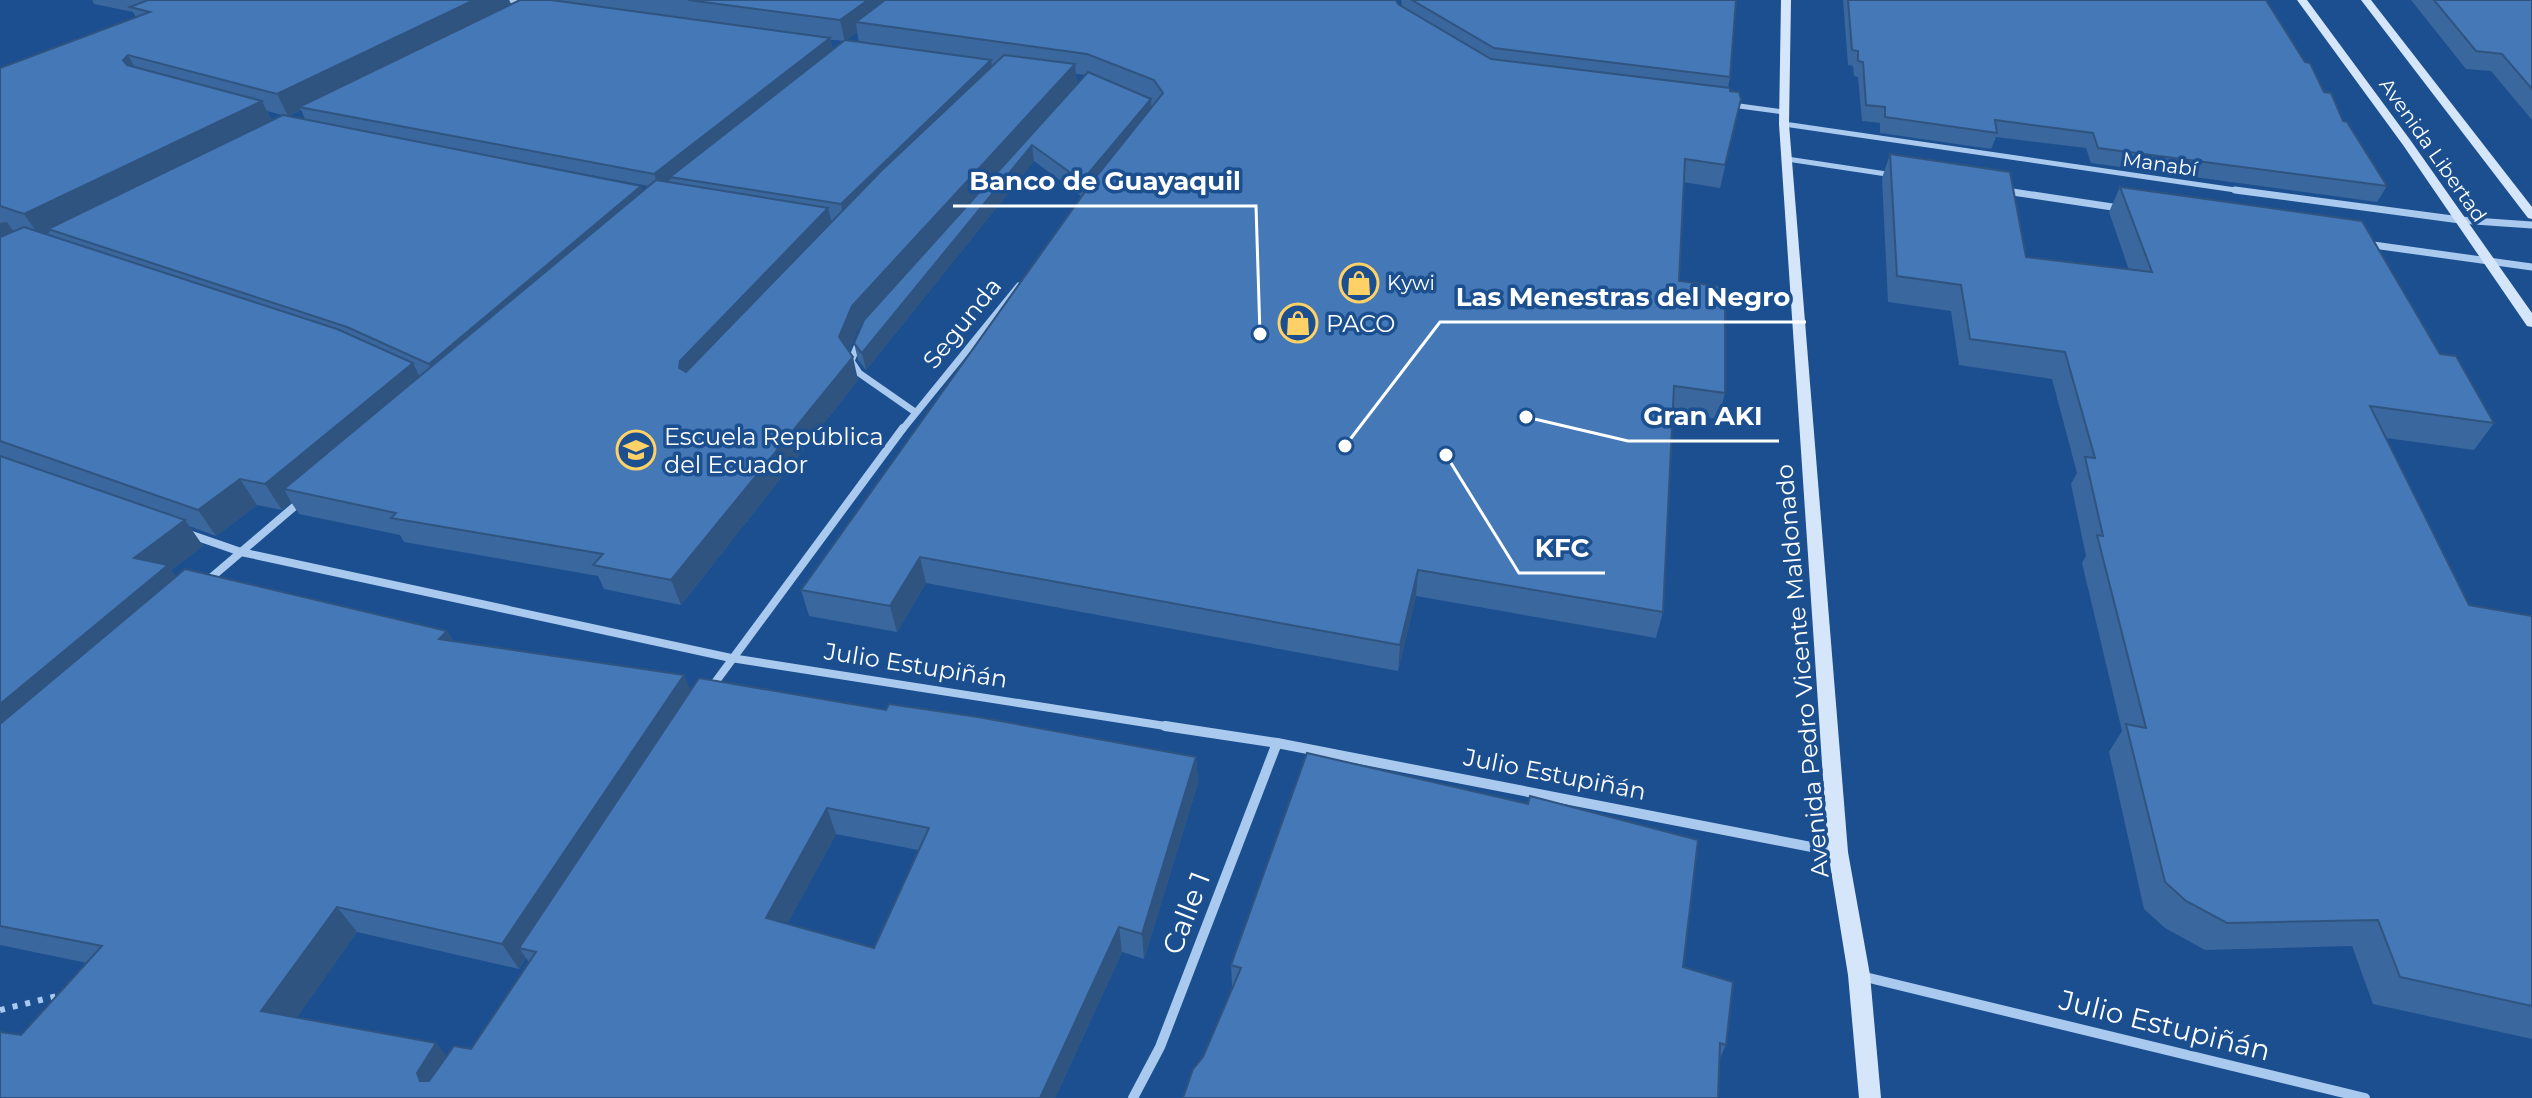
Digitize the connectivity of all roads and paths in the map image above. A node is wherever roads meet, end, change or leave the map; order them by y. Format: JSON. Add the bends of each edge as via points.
{"nodes":[{"id":1,"x":506,"y":0,"type":"edge"},
{"id":2,"x":1786,"y":0,"type":"edge"},
{"id":3,"x":2302,"y":0,"type":"edge"},
{"id":4,"x":2366,"y":0,"type":"edge"},
{"id":5,"x":533,"y":2,"type":"edge"},
{"id":6,"x":516,"y":11,"type":"edge"},
{"id":7,"x":1724,"y":104,"type":"edge"},
{"id":8,"x":1784,"y":118,"type":"junction"},
{"id":9,"x":1787,"y":159,"type":"junction"},
{"id":10,"x":1896,"y":175,"type":"edge"},
{"id":11,"x":1990,"y":189,"type":"edge"},
{"id":12,"x":2131,"y":209,"type":"edge"},
{"id":13,"x":2532,"y":215,"type":"edge"},
{"id":14,"x":2460,"y":220,"type":"junction"},
{"id":15,"x":2532,"y":225,"type":"edge"},
{"id":16,"x":2349,"y":241,"type":"edge"},
{"id":17,"x":2490,"y":262,"type":"junction"},
{"id":18,"x":2532,"y":267,"type":"edge"},
{"id":19,"x":1022,"y":281,"type":"edge"},
{"id":20,"x":2532,"y":323,"type":"edge"},
{"id":21,"x":862,"y":334,"type":"edge"},
{"id":22,"x":915,"y":412,"type":"junction"},
{"id":23,"x":310,"y":493,"type":"edge"},
{"id":24,"x":181,"y":531,"type":"edge"},
{"id":25,"x":241,"y":552,"type":"junction"},
{"id":26,"x":193,"y":594,"type":"edge"},
{"id":27,"x":731,"y":658,"type":"junction"},
{"id":28,"x":705,"y":698,"type":"edge"},
{"id":29,"x":1277,"y":743,"type":"junction"},
{"id":30,"x":1838,"y":852,"type":"junction"},
{"id":31,"x":1859,"y":975,"type":"junction"},
{"id":32,"x":76,"y":991,"type":"edge"},
{"id":33,"x":0,"y":1010,"type":"edge"},
{"id":34,"x":1133,"y":1098,"type":"edge"},
{"id":35,"x":1870,"y":1098,"type":"edge"},
{"id":36,"x":2365,"y":1098,"type":"edge"}],
"edges":[{"from":1,"to":5,"type":"street"},
{"from":2,"to":8,"type":"main road","name":"Avenida Pedro Vicente Maldonado"},
{"from":3,"to":14,"type":"main road","name":"Avenida Libertad"},
{"from":4,"to":13,"type":"main road","name":"Avenida Libertad"},
{"from":5,"to":6,"type":"street"},
{"from":7,"to":8,"type":"street","name":"Manabí"},
{"from":8,"to":9,"type":"main road","name":"Avenida Pedro Vicente Maldonado"},
{"from":8,"to":14,"type":"street","name":"Manabí","via":[[2094,171]]},
{"from":9,"to":10,"type":"street"},
{"from":9,"to":30,"type":"main road","name":"Avenida Pedro Vicente Maldonado"},
{"from":11,"to":12,"type":"street"},
{"from":14,"to":15,"type":"street","name":"Manabí"},
{"from":14,"to":17,"type":"main road","name":"Avenida Libertad"},
{"from":16,"to":17,"type":"street"},
{"from":17,"to":18,"type":"street"},
{"from":17,"to":20,"type":"main road","name":"Avenida Libertad"},
{"from":19,"to":22,"type":"street","name":"Segunda"},
{"from":21,"to":22,"type":"street","via":[[851,361],[859,373]]},
{"from":22,"to":27,"type":"street","name":"Segunda"},
{"from":23,"to":25,"type":"street"},
{"from":24,"to":25,"type":"street","name":"Julio Estupiñán"},
{"from":25,"to":26,"type":"street"},
{"from":25,"to":27,"type":"street","name":"Julio Estupiñán"},
{"from":27,"to":28,"type":"street","name":"Segunda"},
{"from":27,"to":29,"type":"street","name":"Julio Estupiñán"},
{"from":29,"to":30,"type":"street","name":"Julio Estupiñán"},
{"from":29,"to":34,"type":"street","name":"Calle 1","via":[[1160,1047]]},
{"from":30,"to":31,"type":"main road","name":"Avenida Pedro Vicente Maldonado"},
{"from":31,"to":35,"type":"main road","name":"Avenida Pedro Vicente Maldonado"},
{"from":31,"to":36,"type":"street","name":"Julio Estupiñán"},
{"from":32,"to":33,"type":"path"}]}
